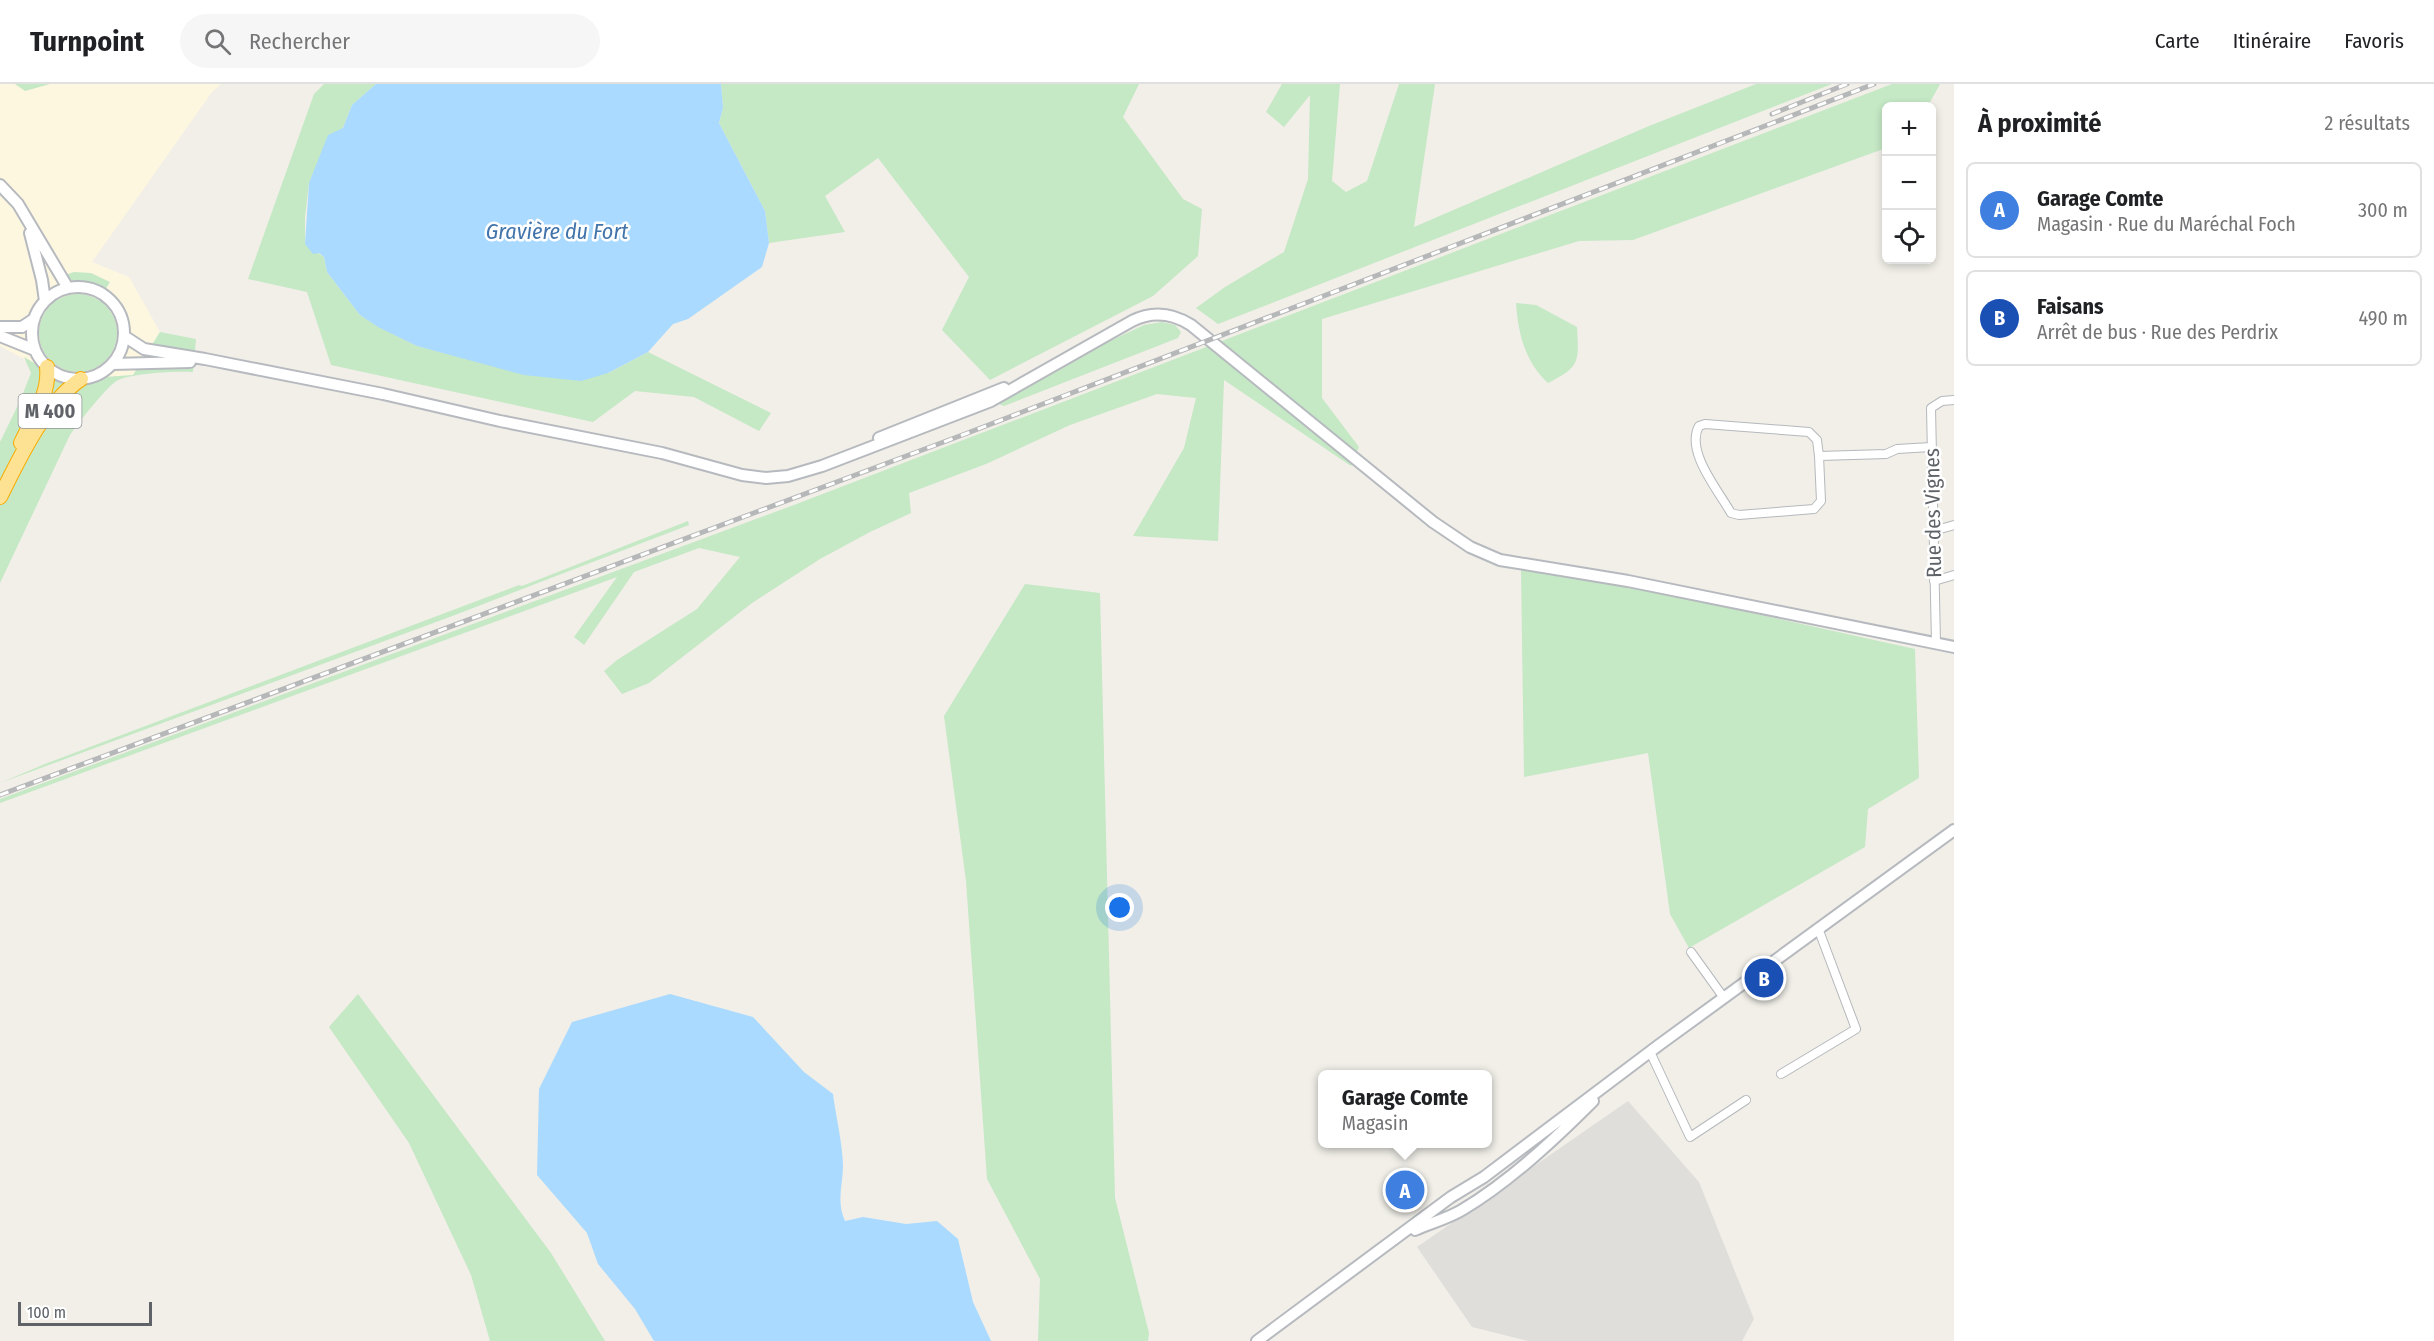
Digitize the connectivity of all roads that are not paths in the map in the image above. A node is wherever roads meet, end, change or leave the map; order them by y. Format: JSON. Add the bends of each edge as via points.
{"nodes":[{"id":1,"x":0,"y":185,"type":"edge"},
{"id":2,"x":27,"y":221,"type":"junction"},
{"id":3,"x":68,"y":288,"type":"junction"},
{"id":4,"x":45,"y":301,"type":"junction"},
{"id":5,"x":34,"y":319,"type":"junction"},
{"id":6,"x":0,"y":327,"type":"edge"},
{"id":7,"x":0,"y":336,"type":"edge"},
{"id":8,"x":124,"y":336,"type":"junction"},
{"id":9,"x":35,"y":350,"type":"junction"},
{"id":10,"x":112,"y":364,"type":"junction"},
{"id":11,"x":242,"y":366,"type":"junction"},
{"id":12,"x":47,"y":367,"type":"junction"},
{"id":13,"x":81,"y":379,"type":"junction"},
{"id":14,"x":1954,"y":400,"type":"edge"},
{"id":15,"x":1931,"y":447,"type":"junction"},
{"id":16,"x":1819,"y":456,"type":"junction"},
{"id":17,"x":0,"y":485,"type":"edge"},
{"id":18,"x":0,"y":497,"type":"edge"},
{"id":19,"x":1954,"y":525,"type":"edge"},
{"id":20,"x":1933,"y":531,"type":"junction"},
{"id":21,"x":1954,"y":575,"type":"edge"},
{"id":22,"x":1934,"y":581,"type":"junction"},
{"id":23,"x":1936,"y":643,"type":"junction"},
{"id":24,"x":1954,"y":647,"type":"edge"},
{"id":25,"x":1954,"y":830,"type":"edge"},
{"id":26,"x":1818,"y":928,"type":"junction"},
{"id":27,"x":1691,"y":952,"type":"dead end"},
{"id":28,"x":1724,"y":998,"type":"junction"},
{"id":29,"x":1648,"y":1053,"type":"junction"},
{"id":30,"x":1781,"y":1074,"type":"dead end"},
{"id":31,"x":1746,"y":1100,"type":"dead end"},
{"id":32,"x":1560,"y":1127,"type":"junction"},
{"id":33,"x":1510,"y":1157,"type":"junction"},
{"id":34,"x":1519,"y":1167,"type":"junction"},
{"id":35,"x":1490,"y":1172,"type":"junction"},
{"id":36,"x":1499,"y":1184,"type":"junction"},
{"id":37,"x":1393,"y":1241,"type":"junction"},
{"id":38,"x":1257,"y":1341,"type":"edge"}],
"edges":[{"from":1,"to":2,"type":"main road"},
{"from":2,"to":3,"type":"main road"},
{"from":2,"to":4,"type":"main road"},
{"from":3,"to":4,"type":"main road"},
{"from":3,"to":8,"type":"main road","via":[[88,288],[105,296],[122,318]]},
{"from":4,"to":5,"type":"main road"},
{"from":5,"to":6,"type":"main road","via":[[22,327]]},
{"from":5,"to":9,"type":"main road"},
{"from":7,"to":9,"type":"main road"},
{"from":8,"to":10,"type":"main road"},
{"from":8,"to":11,"type":"main road","via":[[144,349]]},
{"from":9,"to":12,"type":"main road"},
{"from":10,"to":11,"type":"main road"},
{"from":10,"to":13,"type":"main road","via":[[93,377]]},
{"from":11,"to":23,"type":"main road","via":[[662,453],[753,477],[788,476],[983,405],[1138,318],[1151,314],[1171,316],[1191,325],[1433,522],[1479,552],[1500,560],[1618,579]]},
{"from":12,"to":13,"type":"main road","via":[[63,376]]},
{"from":12,"to":17,"type":"highway","number":"M 400","via":[[44,395]]},
{"from":13,"to":18,"type":"highway","number":"M 400","via":[[55,405]]},
{"from":14,"to":15,"type":"street","name":"Rue des Vignes","via":[[1931,408]]},
{"from":15,"to":16,"type":"street","via":[[1897,449],[1886,454]]},
{"from":15,"to":20,"type":"street","name":"Rue des Vignes"},
{"from":16,"to":16,"type":"street","via":[[1817,440],[1809,432],[1705,424],[1696,432],[1696,453],[1731,513],[1739,515],[1814,509],[1821,501]]},
{"from":19,"to":20,"type":"street"},
{"from":20,"to":22,"type":"street","name":"Rue des Vignes"},
{"from":21,"to":22,"type":"street"},
{"from":22,"to":23,"type":"street","name":"Rue des Vignes"},
{"from":23,"to":24,"type":"main road"},
{"from":25,"to":26,"type":"main road"},
{"from":26,"to":28,"type":"main road"},
{"from":26,"to":30,"type":"street","via":[[1856,1029]]},
{"from":27,"to":28,"type":"street"},
{"from":28,"to":29,"type":"main road"},
{"from":29,"to":31,"type":"street","via":[[1690,1137]]},
{"from":29,"to":32,"type":"main road"},
{"from":32,"to":33,"type":"main road"},
{"from":32,"to":34,"type":"main road"},
{"from":33,"to":34,"type":"main road"},
{"from":33,"to":35,"type":"main road"},
{"from":34,"to":36,"type":"main road"},
{"from":35,"to":36,"type":"main road"},
{"from":35,"to":37,"type":"main road"},
{"from":36,"to":37,"type":"main road","via":[[1459,1212]]},
{"from":37,"to":38,"type":"main road"}]}
